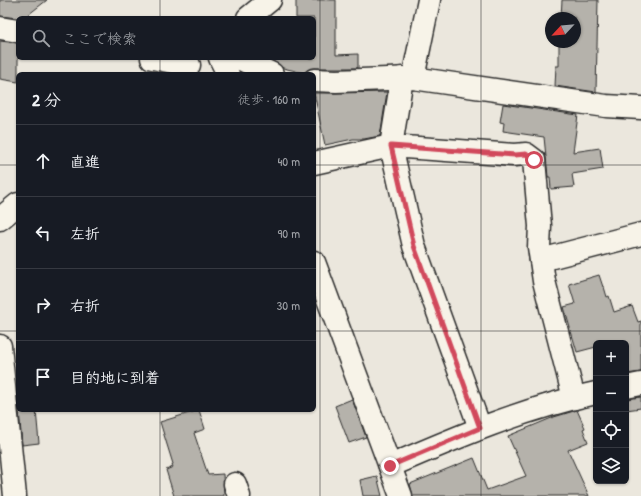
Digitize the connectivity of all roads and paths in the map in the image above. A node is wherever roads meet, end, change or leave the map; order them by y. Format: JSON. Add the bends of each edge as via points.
{"nodes":[{"id":1,"x":429,"y":0,"type":"edge"},
{"id":2,"x":0,"y":28,"type":"edge"},
{"id":3,"x":16,"y":31,"type":"edge"},
{"id":4,"x":161,"y":60,"type":"edge"},
{"id":5,"x":221,"y":60,"type":"edge"},
{"id":6,"x":243,"y":60,"type":"edge"},
{"id":7,"x":189,"y":66,"type":"edge"},
{"id":8,"x":227,"y":72,"type":"edge"},
{"id":9,"x":268,"y":72,"type":"edge"},
{"id":10,"x":408,"y":78,"type":"junction"},
{"id":11,"x":316,"y":80,"type":"edge"},
{"id":12,"x":641,"y":108,"type":"edge"},
{"id":13,"x":391,"y":146,"type":"junction"},
{"id":14,"x":316,"y":163,"type":"edge"},
{"id":15,"x":16,"y":206,"type":"edge"},
{"id":16,"x":0,"y":219,"type":"edge"},
{"id":17,"x":641,"y":234,"type":"edge"},
{"id":18,"x":541,"y":260,"type":"junction"},
{"id":19,"x":316,"y":267,"type":"edge"},
{"id":20,"x":0,"y":346,"type":"edge"},
{"id":21,"x":641,"y":384,"type":"edge"},
{"id":22,"x":629,"y":386,"type":"edge"},
{"id":23,"x":593,"y":394,"type":"edge"},
{"id":24,"x":574,"y":398,"type":"junction"},
{"id":25,"x":480,"y":428,"type":"junction"},
{"id":26,"x":390,"y":466,"type":"junction"},
{"id":27,"x":14,"y":496,"type":"edge"},
{"id":28,"x":401,"y":496,"type":"edge"}],
"edges":[{"from":1,"to":10,"type":"street"},
{"from":2,"to":3,"type":"street"},
{"from":4,"to":7,"type":"street"},
{"from":5,"to":8,"type":"street"},
{"from":6,"to":9,"type":"street"},
{"from":10,"to":11,"type":"street"},
{"from":10,"to":12,"type":"street","via":[[606,106]]},
{"from":10,"to":13,"type":"street"},
{"from":13,"to":14,"type":"street"},
{"from":13,"to":18,"type":"street","via":[[526,154],[534,160]]},
{"from":13,"to":25,"type":"street","via":[[414,246]]},
{"from":15,"to":16,"type":"street"},
{"from":17,"to":18,"type":"street"},
{"from":18,"to":24,"type":"street"},
{"from":19,"to":26,"type":"street"},
{"from":20,"to":27,"type":"street"},
{"from":21,"to":22,"type":"street"},
{"from":23,"to":24,"type":"street"},
{"from":24,"to":25,"type":"street"},
{"from":25,"to":26,"type":"street"},
{"from":26,"to":28,"type":"street"}]}
